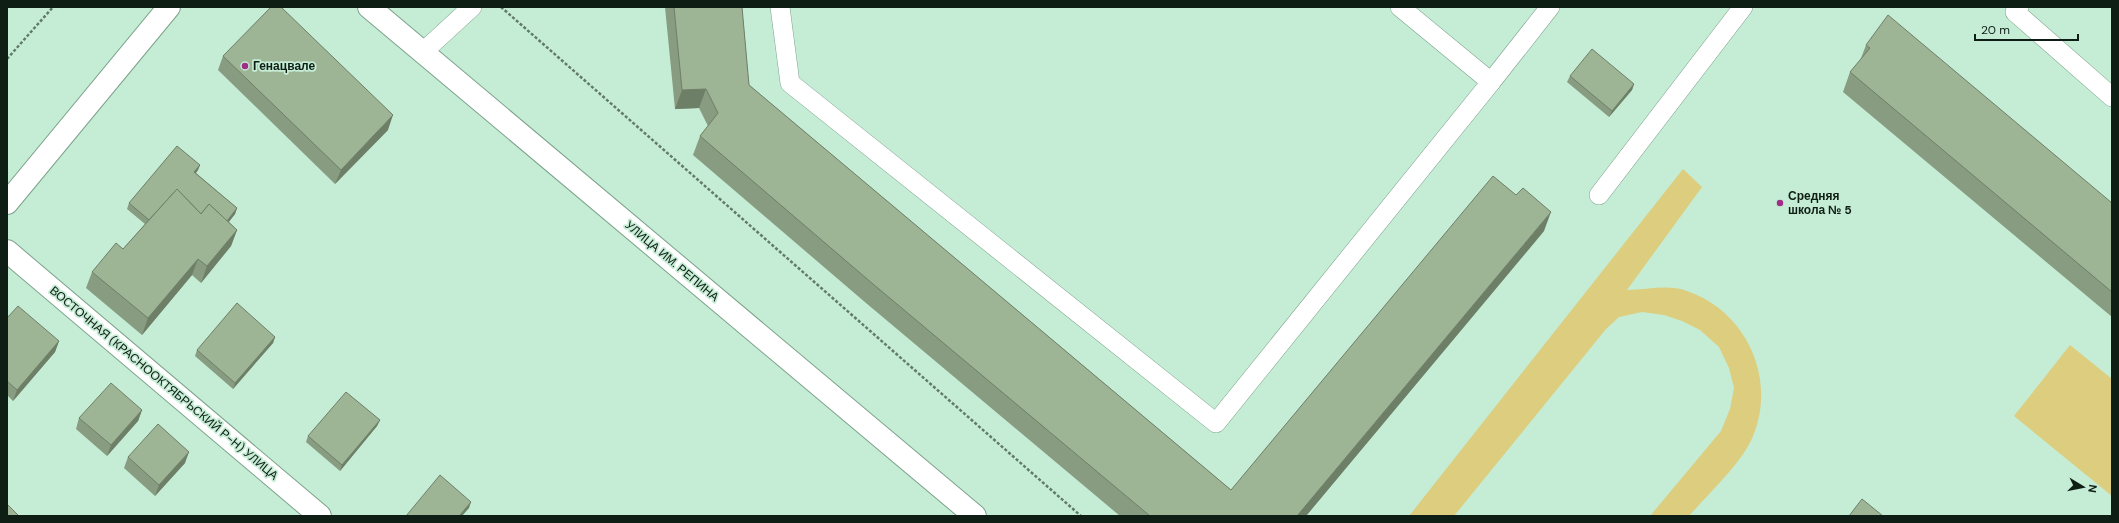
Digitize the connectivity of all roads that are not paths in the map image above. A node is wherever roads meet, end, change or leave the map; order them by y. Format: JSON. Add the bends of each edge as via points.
{"nodes":[{"id":1,"x":169,"y":7,"type":"edge"},
{"id":2,"x":369,"y":7,"type":"edge"},
{"id":3,"x":472,"y":7,"type":"edge"},
{"id":4,"x":780,"y":7,"type":"edge"},
{"id":5,"x":1400,"y":7,"type":"edge"},
{"id":6,"x":1550,"y":7,"type":"edge"},
{"id":7,"x":1743,"y":7,"type":"edge"},
{"id":8,"x":2014,"y":9,"type":"edge"},
{"id":9,"x":423,"y":52,"type":"junction"},
{"id":10,"x":1491,"y":82,"type":"junction"},
{"id":11,"x":2112,"y":97,"type":"edge"},
{"id":12,"x":1599,"y":194,"type":"dead end"},
{"id":13,"x":7,"y":203,"type":"edge"},
{"id":14,"x":7,"y":251,"type":"edge"},
{"id":15,"x":320,"y":516,"type":"edge"},
{"id":16,"x":975,"y":516,"type":"edge"}],
"edges":[{"from":1,"to":13,"type":"street"},
{"from":2,"to":9,"type":"street","name":"УЛИЦА ИМ. РЕПИНА"},
{"from":3,"to":9,"type":"lane"},
{"from":4,"to":10,"type":"lane","via":[[790,83],[1216,423]]},
{"from":5,"to":10,"type":"lane"},
{"from":6,"to":10,"type":"lane"},
{"from":7,"to":12,"type":"lane"},
{"from":8,"to":11,"type":"lane"},
{"from":9,"to":16,"type":"street","name":"УЛИЦА ИМ. РЕПИНА"},
{"from":14,"to":15,"type":"street","name":"ВОСТОЧНАЯ (КРАСНООКТЯБРЬСКИЙ Р-Н) УЛИЦА"}]}
